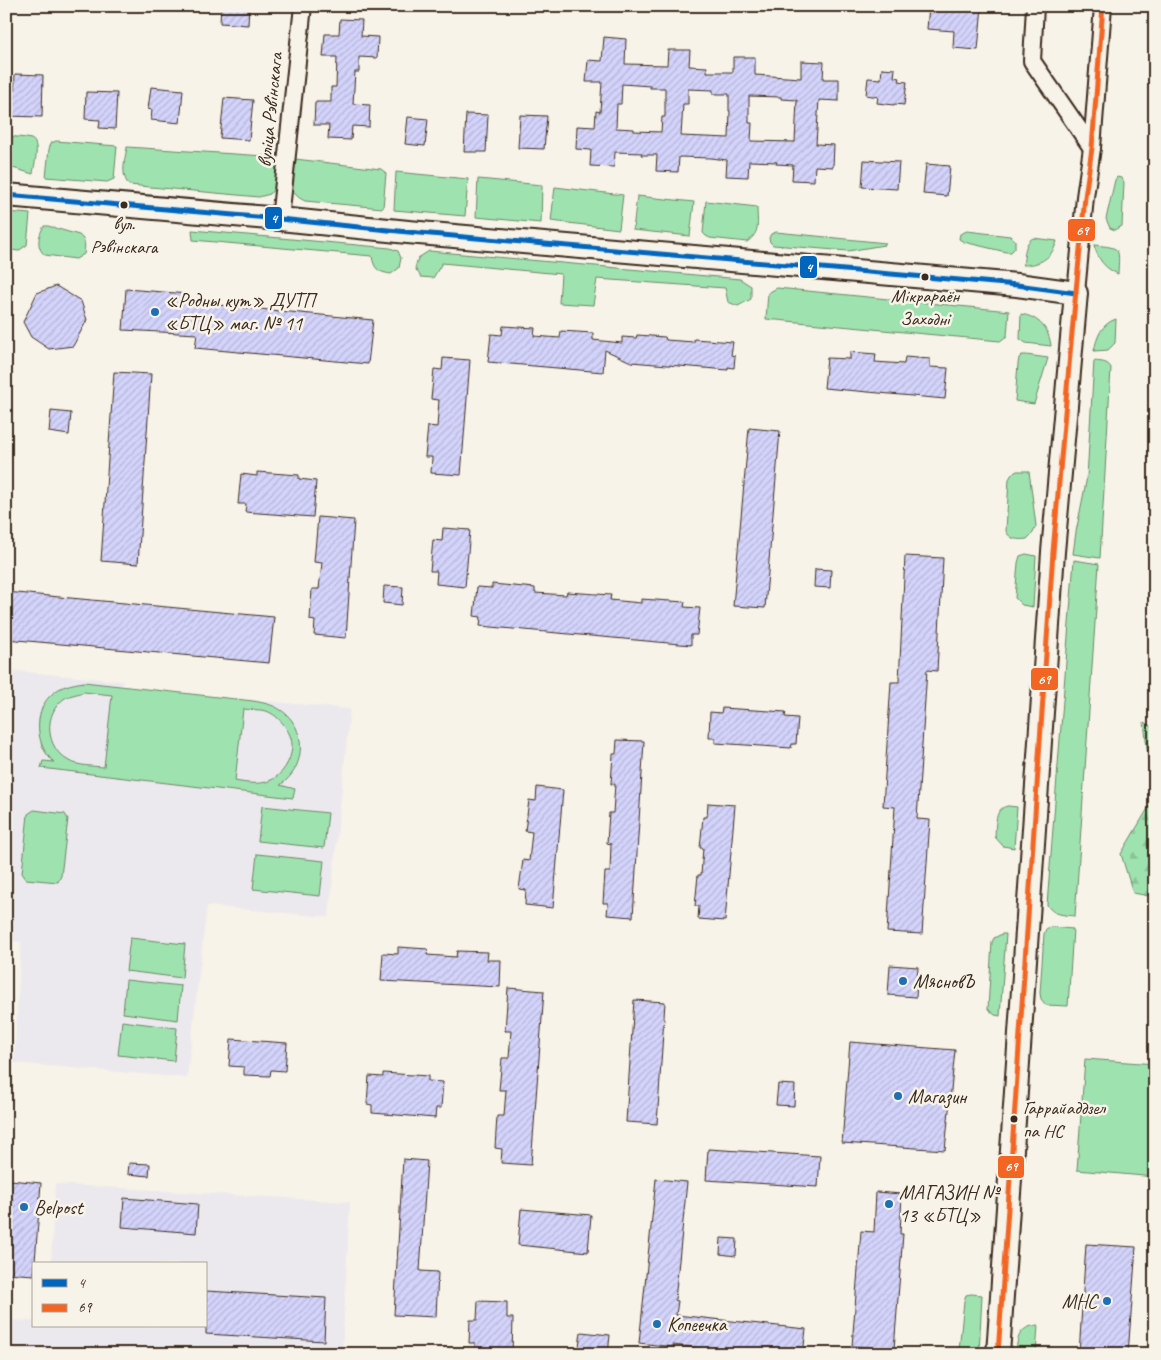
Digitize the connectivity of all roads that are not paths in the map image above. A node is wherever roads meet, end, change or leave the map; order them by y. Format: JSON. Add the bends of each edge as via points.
{"nodes":[{"id":1,"x":303,"y":6,"type":"edge"},
{"id":2,"x":1035,"y":6,"type":"edge"},
{"id":3,"x":1103,"y":6,"type":"edge"},
{"id":4,"x":1092,"y":148,"type":"junction"},
{"id":5,"x":6,"y":195,"type":"edge"},
{"id":6,"x":280,"y":219,"type":"junction"},
{"id":7,"x":1076,"y":293,"type":"junction"},
{"id":8,"x":998,"y":1354,"type":"edge"}],
"edges":[{"from":1,"to":6,"type":"street","name":"вуліца Рэвінскага"},
{"from":2,"to":4,"type":"street","via":[[1032,61]]},
{"from":3,"to":4,"type":"street"},
{"from":4,"to":7,"type":"street"},
{"from":5,"to":6,"type":"main road"},
{"from":6,"to":7,"type":"main road","via":[[1017,285]]},
{"from":7,"to":8,"type":"main road","via":[[1053,562]]}]}
